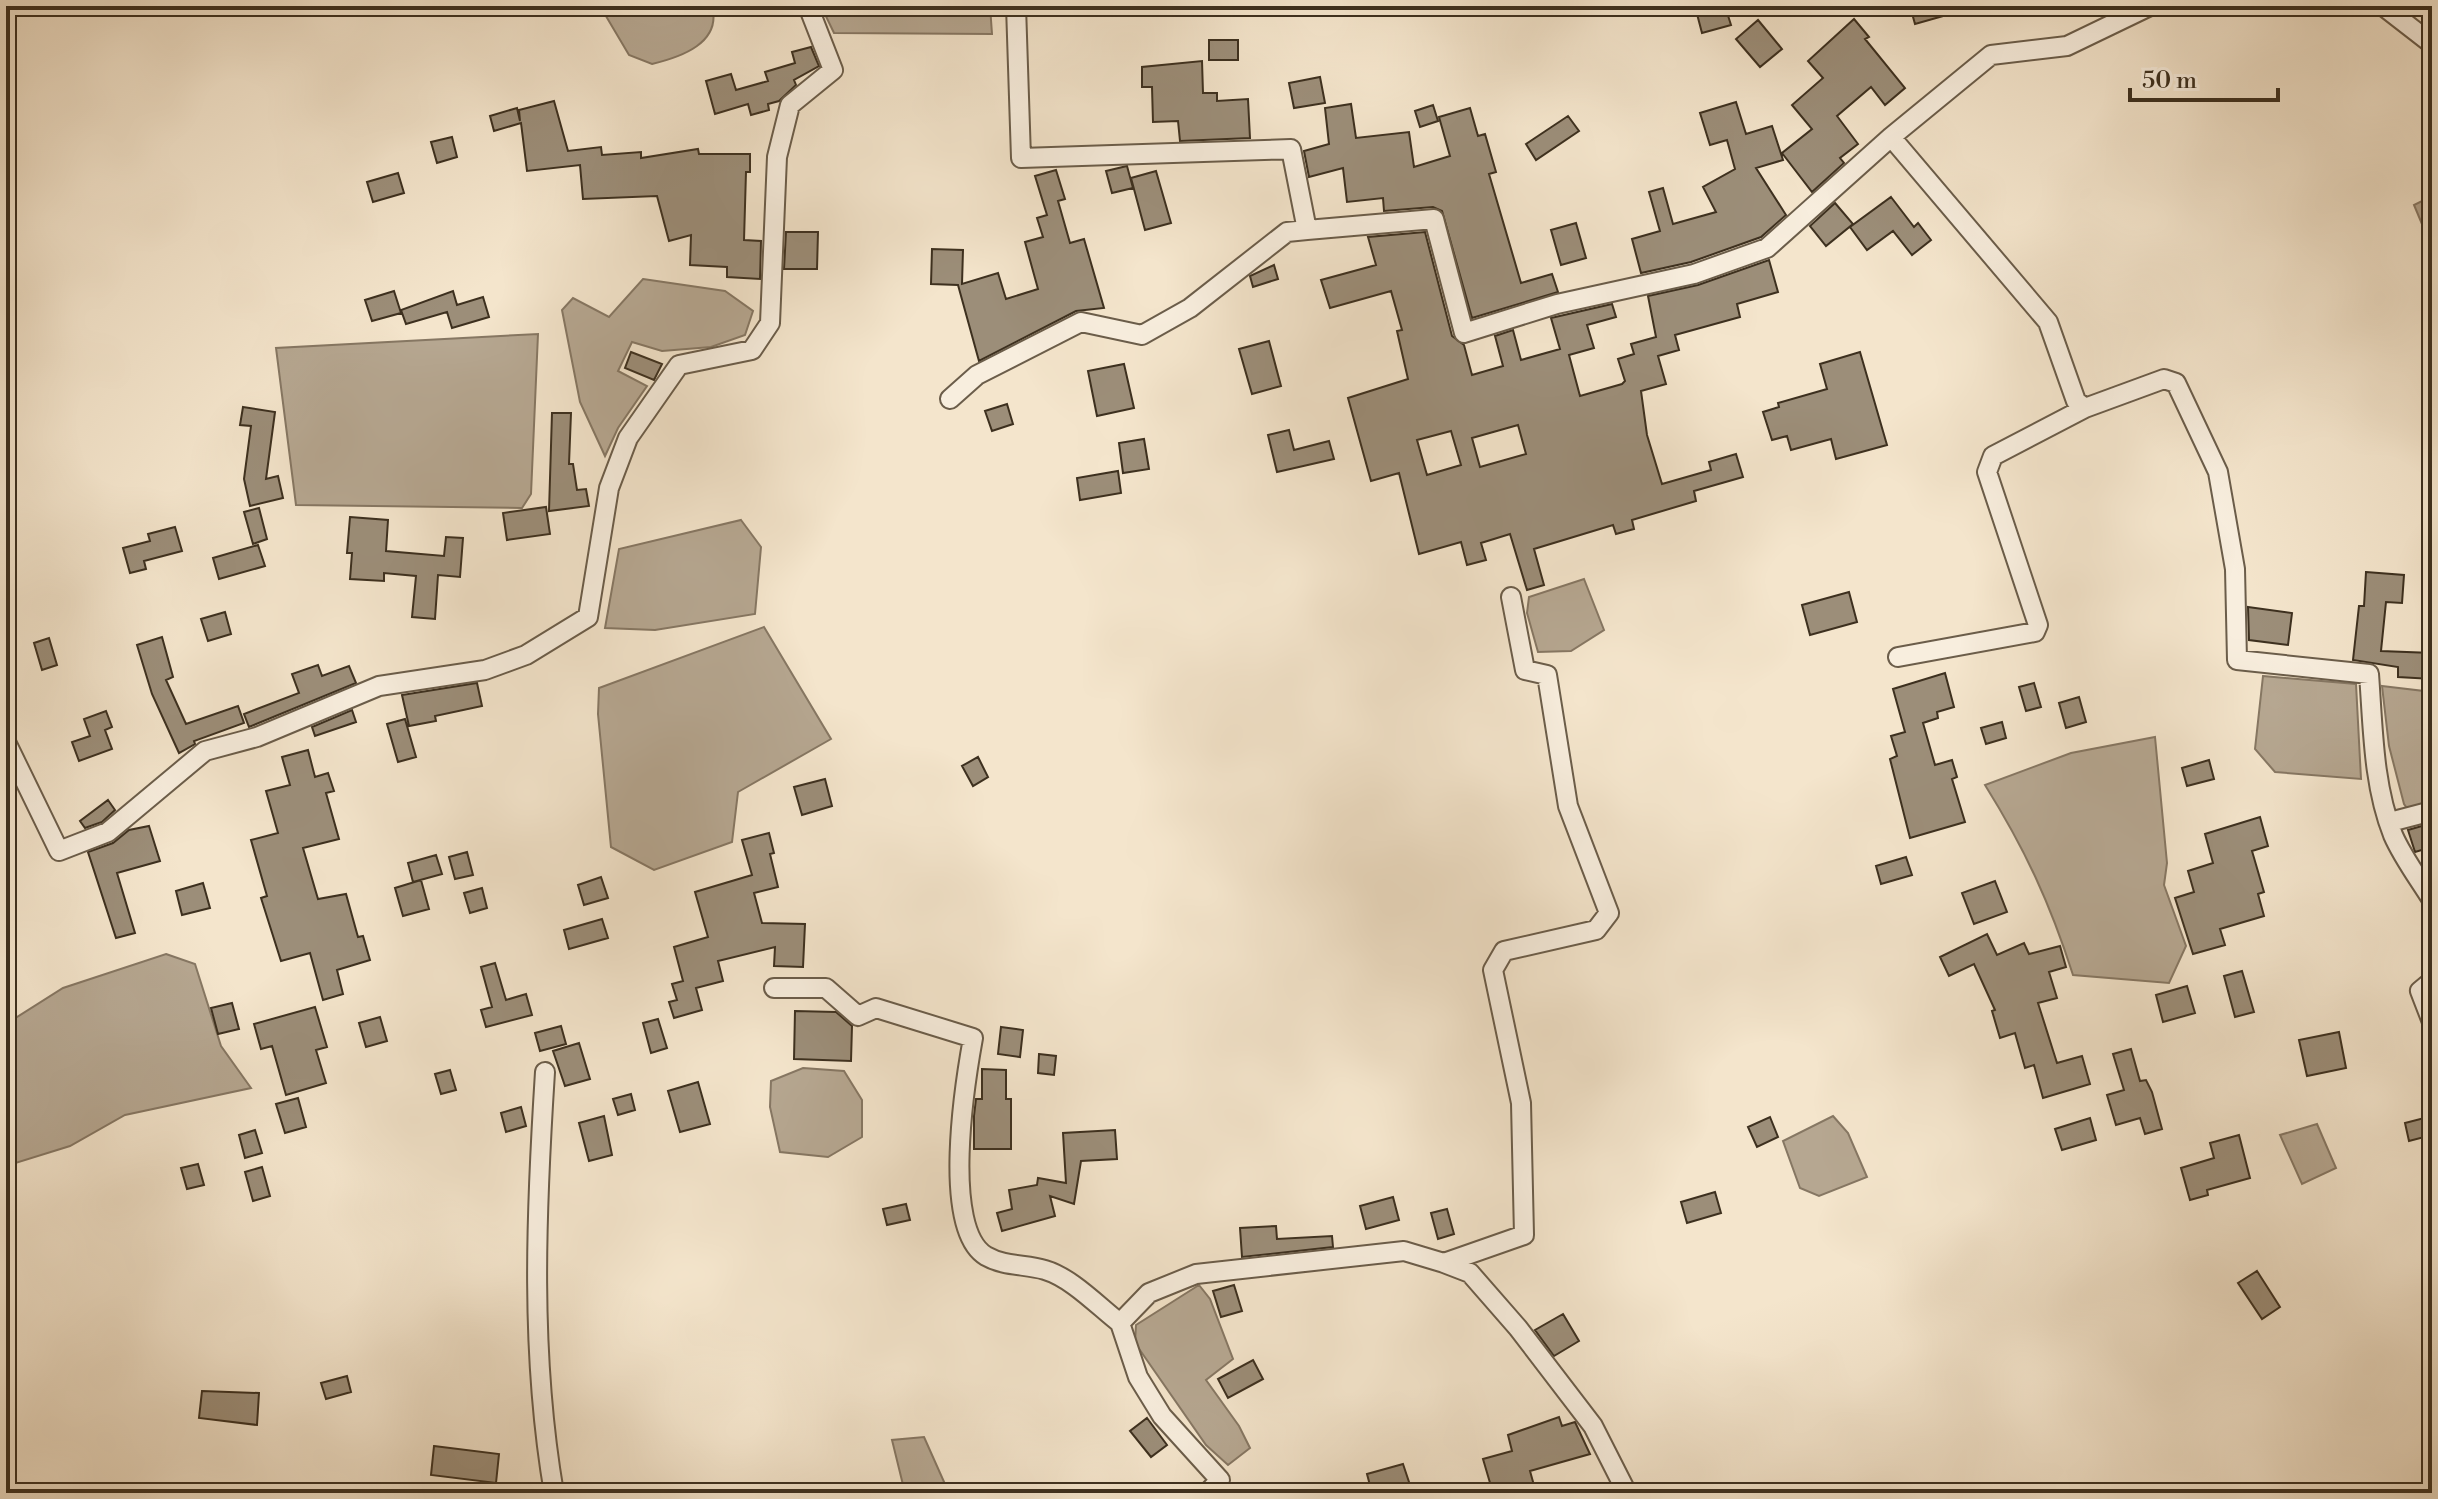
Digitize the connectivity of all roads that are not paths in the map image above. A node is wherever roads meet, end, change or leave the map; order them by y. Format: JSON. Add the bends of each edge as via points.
{"nodes":[{"id":1,"x":808,"y":6,"type":"edge"},
{"id":2,"x":1016,"y":6,"type":"edge"},
{"id":3,"x":2150,"y":6,"type":"edge"},
{"id":4,"x":2383,"y":6,"type":"edge"},
{"id":5,"x":2432,"y":44,"type":"edge"},
{"id":6,"x":1891,"y":137,"type":"junction"},
{"id":7,"x":1307,"y":230,"type":"junction"},
{"id":8,"x":950,"y":399,"type":"dead end"},
{"id":9,"x":2085,"y":408,"type":"junction"},
{"id":10,"x":1511,"y":597,"type":"dead end"},
{"id":11,"x":1898,"y":657,"type":"dead end"},
{"id":12,"x":6,"y":742,"type":"edge"},
{"id":13,"x":2432,"y":811,"type":"edge"},
{"id":14,"x":2390,"y":822,"type":"junction"},
{"id":15,"x":2432,"y":900,"type":"edge"},
{"id":16,"x":2432,"y":981,"type":"edge"},
{"id":17,"x":774,"y":988,"type":"dead end"},
{"id":18,"x":2432,"y":1022,"type":"edge"},
{"id":19,"x":545,"y":1072,"type":"dead end"},
{"id":20,"x":1444,"y":1263,"type":"junction"},
{"id":21,"x":1120,"y":1323,"type":"junction"},
{"id":22,"x":554,"y":1493,"type":"edge"},
{"id":23,"x":1207,"y":1493,"type":"edge"},
{"id":24,"x":1627,"y":1493,"type":"edge"}],
"edges":[{"from":1,"to":12,"type":"street","via":[[833,70],[790,105],[777,157],[770,323],[752,350],[679,365],[628,438],[609,488],[588,617],[526,655],[485,670],[379,686],[257,737],[205,751],[108,832],[59,851]]},
{"from":2,"to":7,"type":"street","via":[[1021,158],[1291,149]]},
{"from":3,"to":6,"type":"street","via":[[2067,46],[1991,55]]},
{"from":4,"to":5,"type":"street"},
{"from":6,"to":7,"type":"street","via":[[1767,248],[1694,274],[1557,304],[1464,333],[1434,219]]},
{"from":6,"to":9,"type":"street","via":[[2048,322],[2076,401]]},
{"from":7,"to":8,"type":"street","via":[[1287,232],[1190,308],[1142,335],[1081,322],[977,375]]},
{"from":9,"to":11,"type":"street","via":[[1988,463],[2038,625],[2035,632]]},
{"from":9,"to":14,"type":"street","via":[[2164,379],[2176,383],[2218,472],[2235,569],[2237,660],[2369,674],[2378,779]]},
{"from":10,"to":20,"type":"street","via":[[1525,670],[1547,675],[1568,806],[1609,913],[1596,930],[1504,951],[1493,970],[1521,1103],[1524,1235]]},
{"from":13,"to":14,"type":"street"},
{"from":14,"to":15,"type":"street"},
{"from":16,"to":18,"type":"street","via":[[2420,991]]},
{"from":17,"to":21,"type":"street","via":[[826,988],[858,1016],[876,1008],[973,1038],[959,1165],[963,1216],[976,1244],[984,1255],[1009,1265],[1048,1270]]},
{"from":19,"to":22,"type":"street","via":[[536,1271],[543,1431]]},
{"from":20,"to":21,"type":"street","via":[[1404,1251],[1196,1274],[1149,1293]]},
{"from":20,"to":24,"type":"street","via":[[1470,1273],[1518,1328],[1593,1426]]},
{"from":21,"to":23,"type":"street","via":[[1138,1377],[1162,1416],[1220,1480]]}]}
